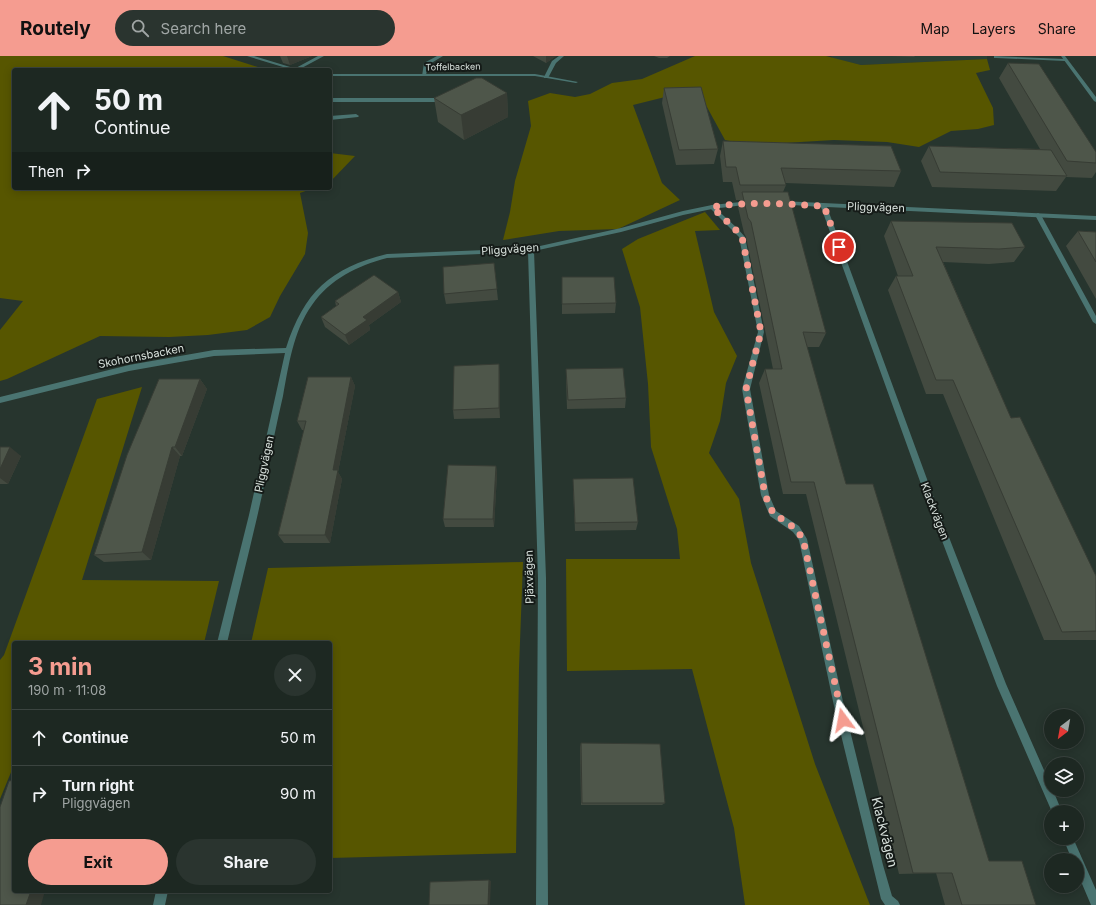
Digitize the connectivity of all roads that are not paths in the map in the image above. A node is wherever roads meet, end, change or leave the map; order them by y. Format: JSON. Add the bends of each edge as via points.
{"nodes":[{"id":1,"x":249,"y":56,"type":"edge"},
{"id":2,"x":322,"y":56,"type":"edge"},
{"id":3,"x":441,"y":56,"type":"edge"},
{"id":4,"x":562,"y":56,"type":"edge"},
{"id":5,"x":996,"y":57,"type":"edge"},
{"id":6,"x":1064,"y":58,"type":"edge"},
{"id":7,"x":290,"y":68,"type":"edge"},
{"id":8,"x":301,"y":68,"type":"edge"},
{"id":9,"x":332,"y":75,"type":"edge"},
{"id":10,"x":424,"y":75,"type":"junction"},
{"id":11,"x":546,"y":77,"type":"junction"},
{"id":12,"x":576,"y":82,"type":"dead end"},
{"id":13,"x":332,"y":100,"type":"edge"},
{"id":14,"x":450,"y":100,"type":"edge"},
{"id":15,"x":1096,"y":100,"type":"edge"},
{"id":16,"x":356,"y":116,"type":"dead end"},
{"id":17,"x":332,"y":118,"type":"edge"},
{"id":18,"x":760,"y":203,"type":"edge"},
{"id":19,"x":775,"y":203,"type":"edge"},
{"id":20,"x":824,"y":206,"type":"junction"},
{"id":21,"x":712,"y":207,"type":"junction"},
{"id":22,"x":1038,"y":215,"type":"junction"},
{"id":23,"x":1096,"y":218,"type":"edge"},
{"id":24,"x":531,"y":250,"type":"junction"},
{"id":25,"x":1096,"y":322,"type":"edge"},
{"id":26,"x":290,"y":350,"type":"junction"},
{"id":27,"x":0,"y":400,"type":"edge"},
{"id":28,"x":222,"y":641,"type":"edge"},
{"id":29,"x":1054,"y":805,"type":"edge"},
{"id":30,"x":1071,"y":845,"type":"edge"},
{"id":31,"x":162,"y":893,"type":"edge"},
{"id":32,"x":1096,"y":903,"type":"edge"},
{"id":33,"x":159,"y":905,"type":"edge"},
{"id":34,"x":542,"y":905,"type":"edge"},
{"id":35,"x":894,"y":905,"type":"edge"}],
"edges":[{"from":1,"to":7,"type":"street"},
{"from":2,"to":8,"type":"street"},
{"from":3,"to":10,"type":"street","via":[[426,64]]},
{"from":4,"to":11,"type":"street","via":[[554,62]]},
{"from":5,"to":6,"type":"street"},
{"from":6,"to":15,"type":"street"},
{"from":9,"to":10,"type":"street","name":"Toffelbacken"},
{"from":10,"to":11,"type":"street","name":"Toffelbacken","via":[[518,74]]},
{"from":11,"to":12,"type":"street","name":"Toffelbacken"},
{"from":13,"to":14,"type":"street"},
{"from":16,"to":17,"type":"street"},
{"from":18,"to":21,"type":"street","name":"Pliggvägen"},
{"from":19,"to":20,"type":"street","name":"Pliggvägen"},
{"from":20,"to":22,"type":"street","name":"Pliggvägen"},
{"from":20,"to":29,"type":"street","name":"Klackvägen","via":[[1002,686]]},
{"from":21,"to":24,"type":"street","name":"Pliggvägen"},
{"from":21,"to":35,"type":"street","name":"Klackvägen","via":[[742,237],[761,332],[746,389],[765,495],[773,513],[796,529],[803,539],[876,857],[887,899]]},
{"from":22,"to":23,"type":"street","name":"Pliggvägen"},
{"from":22,"to":25,"type":"street"},
{"from":24,"to":26,"type":"street","name":"Pliggvägen","via":[[387,256],[368,260],[338,275],[321,288],[299,321]]},
{"from":24,"to":34,"type":"street","name":"Pjäxvägen","via":[[542,578]]},
{"from":26,"to":27,"type":"street","name":"Skohornsbacken","via":[[214,353],[129,368]]},
{"from":26,"to":28,"type":"street","name":"Pliggvägen"},
{"from":30,"to":32,"type":"street"},
{"from":31,"to":33,"type":"street"}]}
